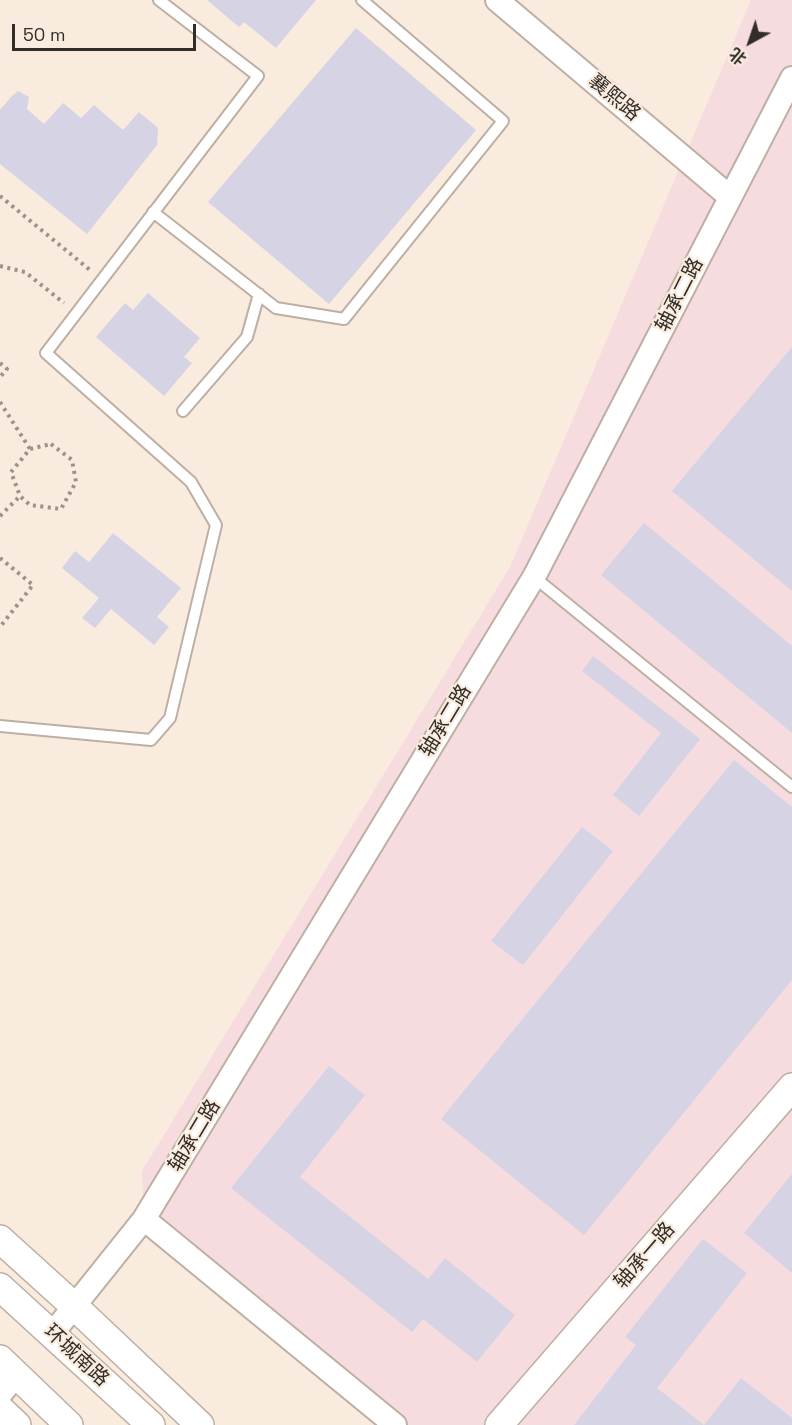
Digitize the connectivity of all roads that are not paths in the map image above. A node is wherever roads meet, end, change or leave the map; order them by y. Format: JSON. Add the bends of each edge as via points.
{"nodes":[{"id":1,"x":159,"y":0,"type":"edge"},
{"id":2,"x":362,"y":0,"type":"edge"},
{"id":3,"x":497,"y":0,"type":"edge"},
{"id":4,"x":792,"y":78,"type":"edge"},
{"id":5,"x":730,"y":197,"type":"junction"},
{"id":6,"x":153,"y":212,"type":"junction"},
{"id":7,"x":259,"y":294,"type":"junction"},
{"id":8,"x":183,"y":411,"type":"dead end"},
{"id":9,"x":534,"y":577,"type":"junction"},
{"id":10,"x":0,"y":726,"type":"edge"},
{"id":11,"x":792,"y":787,"type":"edge"},
{"id":12,"x":792,"y":1087,"type":"edge"},
{"id":13,"x":144,"y":1219,"type":"junction"},
{"id":14,"x":0,"y":1239,"type":"edge"},
{"id":15,"x":0,"y":1287,"type":"edge"},
{"id":16,"x":74,"y":1306,"type":"junction"},
{"id":17,"x":52,"y":1334,"type":"junction"},
{"id":18,"x":5,"y":1376,"type":"edge"},
{"id":19,"x":0,"y":1409,"type":"edge"},
{"id":20,"x":17,"y":1425,"type":"edge"},
{"id":21,"x":69,"y":1425,"type":"edge"},
{"id":22,"x":151,"y":1425,"type":"edge"},
{"id":23,"x":200,"y":1425,"type":"edge"},
{"id":24,"x":395,"y":1425,"type":"edge"},
{"id":25,"x":499,"y":1425,"type":"edge"}],
"edges":[{"from":1,"to":6,"type":"lane","via":[[258,76]]},
{"from":2,"to":7,"type":"lane","via":[[503,121],[344,319],[276,308]]},
{"from":3,"to":5,"type":"street","name":"襄熙路"},
{"from":4,"to":5,"type":"street","name":"轴承二路"},
{"from":5,"to":9,"type":"street","name":"轴承二路"},
{"from":6,"to":7,"type":"lane"},
{"from":6,"to":10,"type":"lane","via":[[46,353],[191,482],[216,525],[170,718],[151,740]]},
{"from":7,"to":8,"type":"lane","via":[[247,337]]},
{"from":9,"to":11,"type":"lane"},
{"from":9,"to":13,"type":"street","name":"轴承二路"},
{"from":12,"to":25,"type":"street","name":"轴承一路"},
{"from":13,"to":16,"type":"street","name":"轴承二路"},
{"from":13,"to":24,"type":"street"},
{"from":14,"to":16,"type":"street"},
{"from":15,"to":17,"type":"street","name":"环城南路"},
{"from":16,"to":17,"type":"street","name":"轴承二路"},
{"from":16,"to":23,"type":"street"},
{"from":17,"to":22,"type":"street","name":"环城南路"},
{"from":18,"to":21,"type":"street"},
{"from":19,"to":20,"type":"street"}]}
